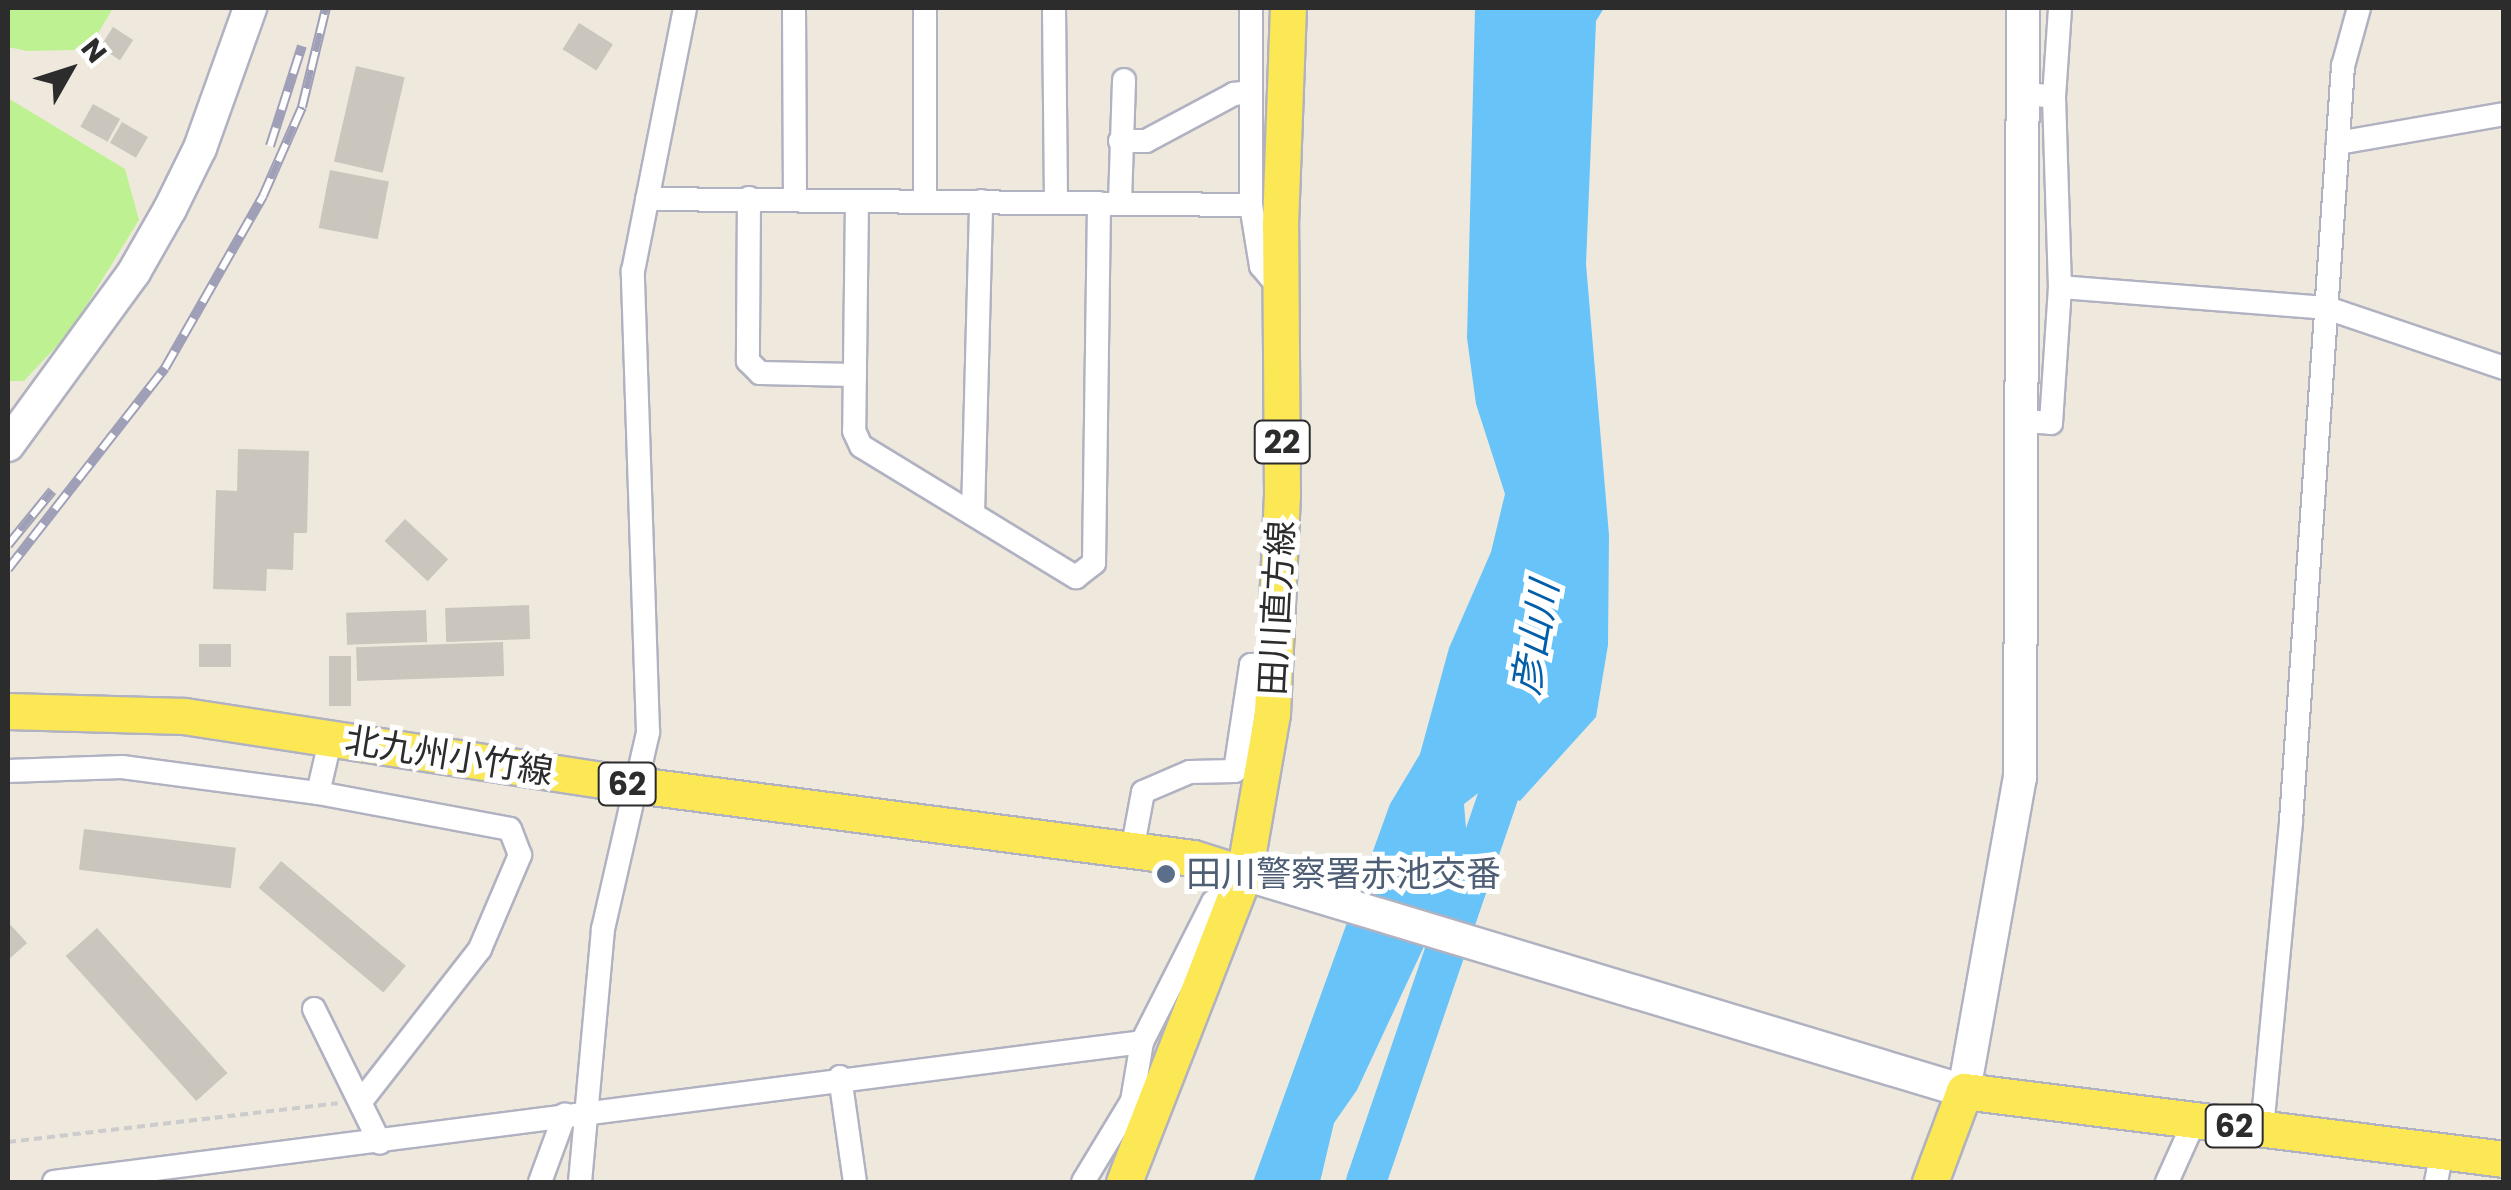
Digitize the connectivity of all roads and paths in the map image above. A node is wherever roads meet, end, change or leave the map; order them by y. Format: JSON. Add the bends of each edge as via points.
{"nodes":[{"id":1,"x":250,"y":8,"type":"edge"},
{"id":2,"x":686,"y":8,"type":"edge"},
{"id":3,"x":794,"y":8,"type":"edge"},
{"id":4,"x":925,"y":8,"type":"edge"},
{"id":5,"x":1054,"y":8,"type":"edge"},
{"id":6,"x":1251,"y":8,"type":"edge"},
{"id":7,"x":1288,"y":8,"type":"edge"},
{"id":8,"x":2023,"y":8,"type":"edge"},
{"id":9,"x":2060,"y":8,"type":"edge"},
{"id":10,"x":2359,"y":8,"type":"edge"},
{"id":11,"x":1124,"y":80,"type":"dead end"},
{"id":12,"x":1251,"y":92,"type":"junction"},
{"id":13,"x":2018,"y":94,"type":"junction"},
{"id":14,"x":2054,"y":97,"type":"junction"},
{"id":15,"x":2504,"y":114,"type":"edge"},
{"id":16,"x":1120,"y":142,"type":"junction"},
{"id":17,"x":2338,"y":143,"type":"junction"},
{"id":18,"x":749,"y":198,"type":"junction"},
{"id":19,"x":796,"y":198,"type":"junction"},
{"id":20,"x":647,"y":200,"type":"junction"},
{"id":21,"x":857,"y":200,"type":"junction"},
{"id":22,"x":925,"y":200,"type":"junction"},
{"id":23,"x":1056,"y":200,"type":"junction"},
{"id":24,"x":980,"y":201,"type":"junction"},
{"id":25,"x":1110,"y":202,"type":"junction"},
{"id":26,"x":1251,"y":205,"type":"junction"},
{"id":27,"x":2060,"y":287,"type":"junction"},
{"id":28,"x":1282,"y":292,"type":"junction"},
{"id":29,"x":2327,"y":308,"type":"junction"},
{"id":30,"x":2504,"y":368,"type":"edge"},
{"id":31,"x":855,"y":375,"type":"junction"},
{"id":32,"x":2024,"y":421,"type":"junction"},
{"id":33,"x":11,"y":435,"type":"edge"},
{"id":34,"x":973,"y":514,"type":"junction"},
{"id":35,"x":1275,"y":664,"type":"junction"},
{"id":36,"x":8,"y":711,"type":"edge"},
{"id":37,"x":330,"y":738,"type":"junction"},
{"id":38,"x":8,"y":771,"type":"edge"},
{"id":39,"x":638,"y":786,"type":"junction"},
{"id":40,"x":318,"y":793,"type":"junction"},
{"id":41,"x":1132,"y":851,"type":"junction"},
{"id":42,"x":1257,"y":877,"type":"junction"},
{"id":43,"x":314,"y":1010,"type":"dead end"},
{"id":44,"x":1142,"y":1042,"type":"junction"},
{"id":45,"x":840,"y":1077,"type":"junction"},
{"id":46,"x":1951,"y":1086,"type":"junction"},
{"id":47,"x":363,"y":1099,"type":"junction"},
{"id":48,"x":573,"y":1112,"type":"junction"},
{"id":49,"x":2194,"y":1122,"type":"junction"},
{"id":50,"x":2262,"y":1129,"type":"junction"},
{"id":51,"x":8,"y":1142,"type":"edge"},
{"id":52,"x":380,"y":1143,"type":"junction"},
{"id":53,"x":2504,"y":1160,"type":"edge"},
{"id":54,"x":2439,"y":1167,"type":"edge"},
{"id":55,"x":214,"y":1173,"type":"edge"},
{"id":56,"x":848,"y":1181,"type":"edge"},
{"id":57,"x":54,"y":1182,"type":"edge"},
{"id":58,"x":540,"y":1182,"type":"edge"},
{"id":59,"x":580,"y":1182,"type":"edge"},
{"id":60,"x":1083,"y":1182,"type":"edge"},
{"id":61,"x":1124,"y":1182,"type":"edge"},
{"id":62,"x":1930,"y":1182,"type":"edge"},
{"id":63,"x":2167,"y":1182,"type":"edge"}],
"edges":[{"from":1,"to":33,"type":"street","via":[[200,148],[170,209],[134,272]]},
{"from":2,"to":20,"type":"street"},
{"from":3,"to":19,"type":"street"},
{"from":4,"to":22,"type":"street"},
{"from":5,"to":23,"type":"street"},
{"from":6,"to":12,"type":"street"},
{"from":7,"to":28,"type":"main road","name":"田川直方線","number":"22"},
{"from":8,"to":13,"type":"street"},
{"from":9,"to":14,"type":"street"},
{"from":10,"to":17,"type":"street","via":[[2343,66]]},
{"from":11,"to":16,"type":"street"},
{"from":12,"to":16,"type":"street","via":[[1234,94],[1146,141]]},
{"from":12,"to":26,"type":"street"},
{"from":13,"to":14,"type":"street"},
{"from":13,"to":32,"type":"street"},
{"from":14,"to":27,"type":"street"},
{"from":15,"to":17,"type":"street"},
{"from":16,"to":25,"type":"street"},
{"from":17,"to":29,"type":"street"},
{"from":18,"to":19,"type":"street"},
{"from":18,"to":20,"type":"street"},
{"from":18,"to":31,"type":"street","via":[[748,361],[760,373]]},
{"from":19,"to":21,"type":"street"},
{"from":20,"to":39,"type":"street","via":[[633,271],[638,522],[649,646],[648,732]]},
{"from":21,"to":22,"type":"street"},
{"from":21,"to":31,"type":"street"},
{"from":22,"to":24,"type":"street"},
{"from":23,"to":24,"type":"street"},
{"from":23,"to":25,"type":"street"},
{"from":24,"to":34,"type":"street"},
{"from":25,"to":26,"type":"street"},
{"from":25,"to":34,"type":"street","via":[[1094,563],[1076,577]]},
{"from":26,"to":28,"type":"street","via":[[1261,266]]},
{"from":27,"to":29,"type":"street"},
{"from":27,"to":32,"type":"street","via":[[2051,424]]},
{"from":28,"to":35,"type":"main road","name":"田川直方線","number":"22"},
{"from":29,"to":30,"type":"street"},
{"from":29,"to":50,"type":"street"},
{"from":31,"to":34,"type":"street","via":[[854,430],[861,446]]},
{"from":32,"to":46,"type":"street","via":[[2020,778]]},
{"from":35,"to":41,"type":"street","via":[[1251,665],[1234,771],[1190,772],[1143,792]]},
{"from":35,"to":42,"type":"main road","name":"田川直方線","number":"22"},
{"from":36,"to":37,"type":"main road","name":"北九州小竹線","number":"62","via":[[184,716]]},
{"from":37,"to":39,"type":"main road","name":"北九州小竹線","number":"62"},
{"from":37,"to":40,"type":"street"},
{"from":38,"to":40,"type":"street","via":[[122,767]]},
{"from":39,"to":41,"type":"main road","name":"北九州小竹線","number":"62"},
{"from":39,"to":48,"type":"street","via":[[603,929]]},
{"from":40,"to":47,"type":"street","via":[[510,829],[520,855],[480,948]]},
{"from":41,"to":42,"type":"main road","name":"北九州小竹線","number":"62","via":[[1193,858]]},
{"from":42,"to":44,"type":"street","via":[[1212,902]]},
{"from":42,"to":46,"type":"street"},
{"from":42,"to":61,"type":"main road","name":"田川直方線","number":"22"},
{"from":43,"to":47,"type":"street"},
{"from":44,"to":45,"type":"street"},
{"from":44,"to":60,"type":"street","via":[[1132,1101]]},
{"from":45,"to":48,"type":"street"},
{"from":45,"to":56,"type":"street"},
{"from":46,"to":49,"type":"main road","number":"62"},
{"from":46,"to":62,"type":"main road"},
{"from":47,"to":51,"type":"path"},
{"from":47,"to":52,"type":"street"},
{"from":48,"to":52,"type":"street"},
{"from":48,"to":58,"type":"street"},
{"from":48,"to":59,"type":"street"},
{"from":49,"to":50,"type":"main road","number":"62"},
{"from":49,"to":63,"type":"street"},
{"from":50,"to":54,"type":"main road","number":"62"},
{"from":52,"to":55,"type":"street"},
{"from":53,"to":54,"type":"main road","number":"62"},
{"from":55,"to":57,"type":"street"}]}
